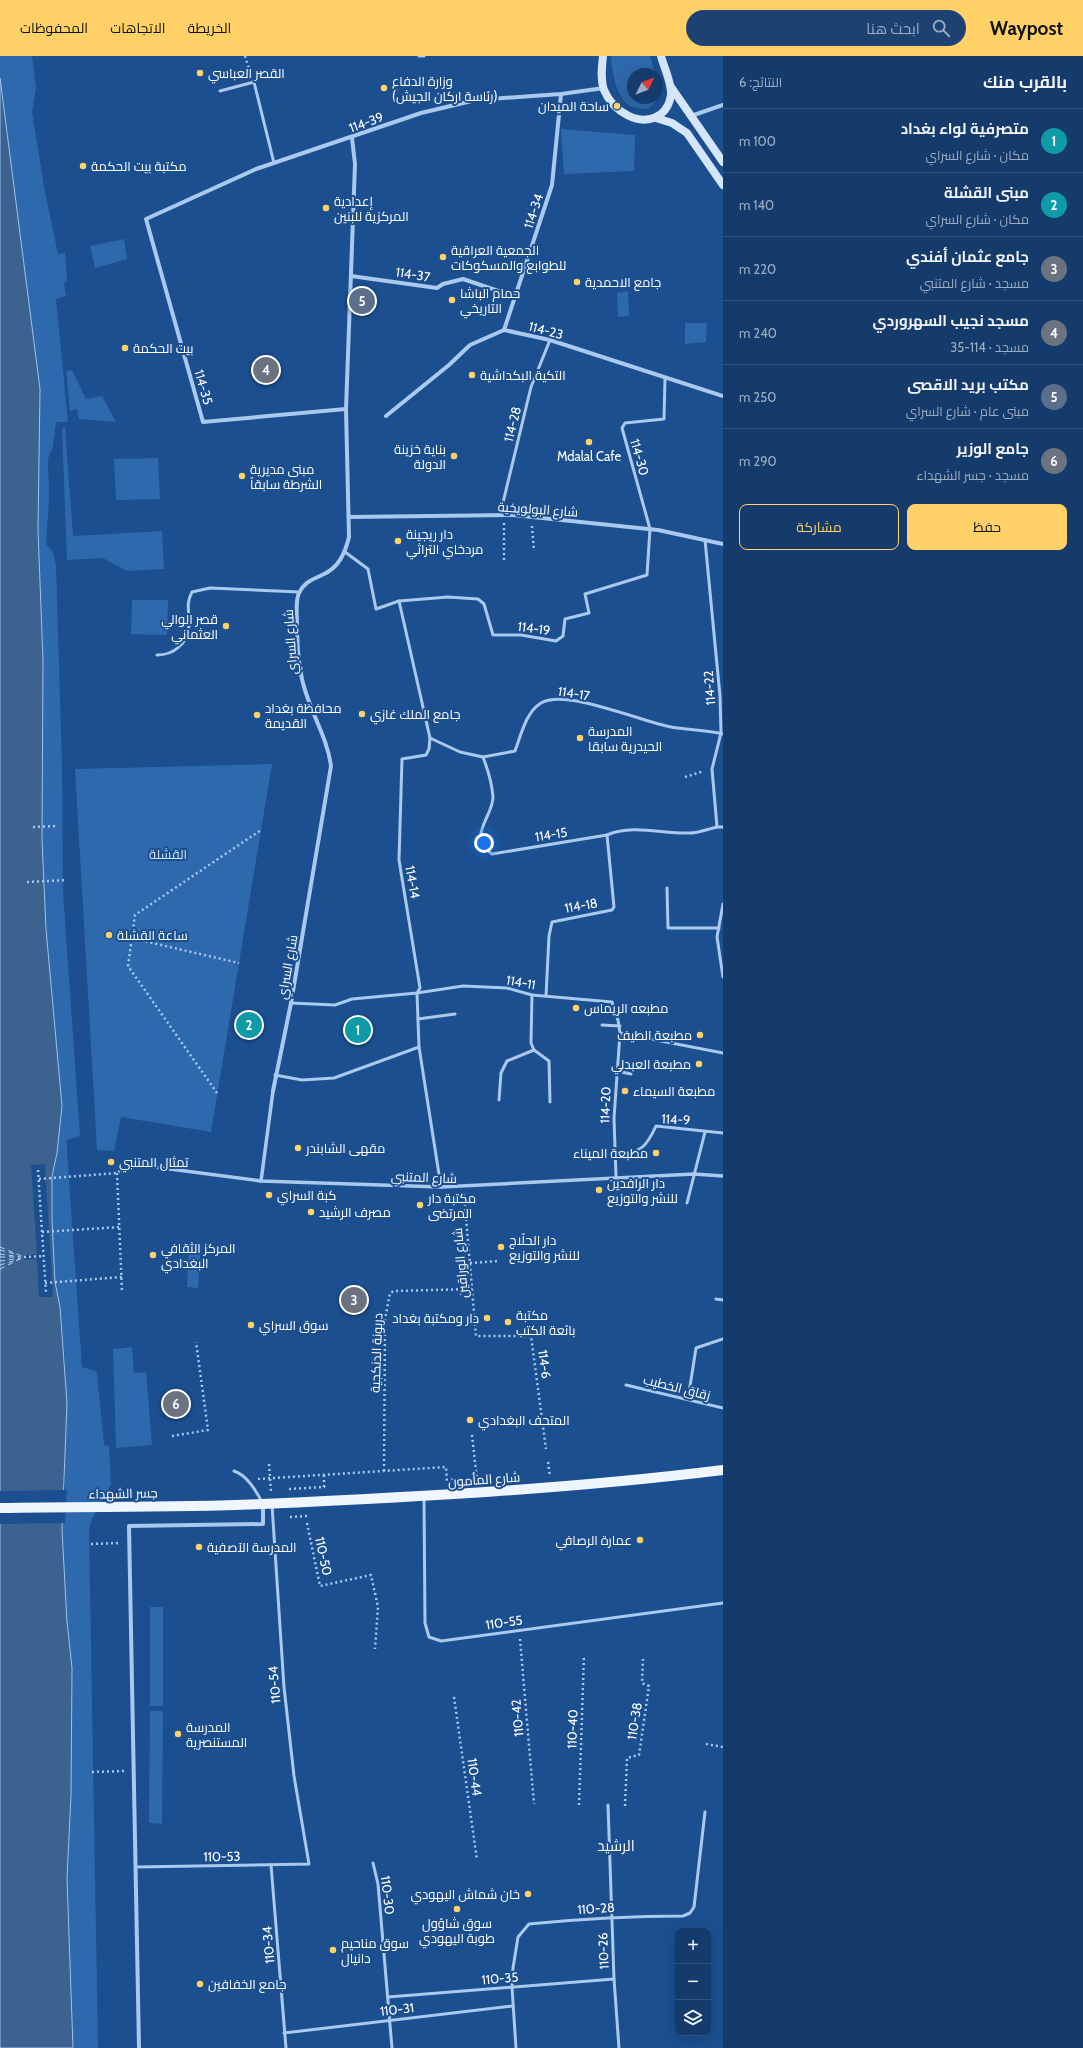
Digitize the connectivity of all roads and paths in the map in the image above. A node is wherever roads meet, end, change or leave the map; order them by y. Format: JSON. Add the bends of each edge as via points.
{"nodes":[{"id":1,"x":245,"y":56,"type":"edge"},
{"id":2,"x":419,"y":56,"type":"edge"},
{"id":3,"x":424,"y":56,"type":"edge"},
{"id":4,"x":603,"y":56,"type":"edge"},
{"id":5,"x":661,"y":56,"type":"edge"},
{"id":6,"x":254,"y":82,"type":"junction"},
{"id":7,"x":668,"y":82,"type":"junction"},
{"id":8,"x":604,"y":88,"type":"junction"},
{"id":9,"x":220,"y":91,"type":"dead end"},
{"id":10,"x":561,"y":94,"type":"junction"},
{"id":11,"x":723,"y":105,"type":"edge"},
{"id":12,"x":690,"y":116,"type":"junction"},
{"id":13,"x":656,"y":118,"type":"junction"},
{"id":14,"x":352,"y":138,"type":"junction"},
{"id":15,"x":723,"y":162,"type":"edge"},
{"id":16,"x":274,"y":163,"type":"junction"},
{"id":17,"x":723,"y":185,"type":"edge"},
{"id":18,"x":146,"y":219,"type":"joint"},
{"id":19,"x":351,"y":276,"type":"junction"},
{"id":20,"x":516,"y":297,"type":"junction"},
{"id":21,"x":504,"y":330,"type":"junction"},
{"id":22,"x":550,"y":340,"type":"junction"},
{"id":23,"x":665,"y":378,"type":"junction"},
{"id":24,"x":723,"y":396,"type":"edge"},
{"id":25,"x":346,"y":409,"type":"junction"},
{"id":26,"x":386,"y":416,"type":"dead end"},
{"id":27,"x":502,"y":515,"type":"junction"},
{"id":28,"x":349,"y":517,"type":"junction"},
{"id":29,"x":531,"y":517,"type":"junction"},
{"id":30,"x":650,"y":529,"type":"junction"},
{"id":31,"x":705,"y":540,"type":"junction"},
{"id":32,"x":723,"y":544,"type":"edge"},
{"id":33,"x":534,"y":550,"type":"dead end"},
{"id":34,"x":345,"y":552,"type":"junction"},
{"id":35,"x":504,"y":562,"type":"dead end"},
{"id":36,"x":299,"y":592,"type":"junction"},
{"id":37,"x":399,"y":601,"type":"junction"},
{"id":38,"x":157,"y":655,"type":"dead end"},
{"id":39,"x":722,"y":734,"type":"edge"},
{"id":40,"x":430,"y":738,"type":"junction"},
{"id":41,"x":483,"y":757,"type":"junction"},
{"id":42,"x":712,"y":769,"type":"junction"},
{"id":43,"x":685,"y":777,"type":"dead end"},
{"id":44,"x":56,"y":826,"type":"dead end"},
{"id":45,"x":33,"y":827,"type":"dead end"},
{"id":46,"x":717,"y":827,"type":"junction"},
{"id":47,"x":723,"y":827,"type":"edge"},
{"id":48,"x":261,"y":830,"type":"dead end"},
{"id":49,"x":607,"y":835,"type":"junction"},
{"id":50,"x":67,"y":880,"type":"dead end"},
{"id":51,"x":28,"y":882,"type":"dead end"},
{"id":52,"x":667,"y":888,"type":"dead end"},
{"id":53,"x":723,"y":904,"type":"edge"},
{"id":54,"x":719,"y":928,"type":"junction"},
{"id":55,"x":717,"y":937,"type":"junction"},
{"id":56,"x":131,"y":938,"type":"junction"},
{"id":57,"x":723,"y":938,"type":"edge"},
{"id":58,"x":239,"y":963,"type":"dead end"},
{"id":59,"x":723,"y":977,"type":"edge"},
{"id":60,"x":417,"y":994,"type":"junction"},
{"id":61,"x":532,"y":995,"type":"junction"},
{"id":62,"x":546,"y":996,"type":"junction"},
{"id":63,"x":291,"y":1003,"type":"junction"},
{"id":64,"x":455,"y":1014,"type":"dead end"},
{"id":65,"x":418,"y":1019,"type":"junction"},
{"id":66,"x":602,"y":1025,"type":"dead end"},
{"id":67,"x":620,"y":1026,"type":"junction"},
{"id":68,"x":620,"y":1033,"type":"junction"},
{"id":69,"x":419,"y":1047,"type":"junction"},
{"id":70,"x":534,"y":1050,"type":"junction"},
{"id":71,"x":723,"y":1053,"type":"edge"},
{"id":72,"x":617,"y":1071,"type":"junction"},
{"id":73,"x":631,"y":1074,"type":"dead end"},
{"id":74,"x":275,"y":1075,"type":"junction"},
{"id":75,"x":273,"y":1091,"type":"joint"},
{"id":76,"x":217,"y":1093,"type":"dead end"},
{"id":77,"x":499,"y":1100,"type":"dead end"},
{"id":78,"x":550,"y":1102,"type":"dead end"},
{"id":79,"x":706,"y":1132,"type":"junction"},
{"id":80,"x":723,"y":1133,"type":"edge"},
{"id":81,"x":616,"y":1154,"type":"junction"},
{"id":82,"x":124,"y":1163,"type":"dead end"},
{"id":83,"x":38,"y":1170,"type":"dead end"},
{"id":84,"x":694,"y":1174,"type":"junction"},
{"id":85,"x":723,"y":1176,"type":"edge"},
{"id":86,"x":616,"y":1178,"type":"junction"},
{"id":87,"x":39,"y":1179,"type":"junction"},
{"id":88,"x":261,"y":1181,"type":"junction"},
{"id":89,"x":441,"y":1188,"type":"junction"},
{"id":90,"x":464,"y":1188,"type":"junction"},
{"id":91,"x":687,"y":1203,"type":"dead end"},
{"id":92,"x":120,"y":1227,"type":"junction"},
{"id":93,"x":42,"y":1232,"type":"junction"},
{"id":94,"x":44,"y":1256,"type":"junction"},
{"id":95,"x":24,"y":1257,"type":"dead end"},
{"id":96,"x":498,"y":1261,"type":"dead end"},
{"id":97,"x":470,"y":1263,"type":"junction"},
{"id":98,"x":122,"y":1277,"type":"junction"},
{"id":99,"x":45,"y":1282,"type":"junction"},
{"id":100,"x":472,"y":1289,"type":"junction"},
{"id":101,"x":122,"y":1291,"type":"dead end"},
{"id":102,"x":46,"y":1293,"type":"dead end"},
{"id":103,"x":716,"y":1299,"type":"dead end"},
{"id":104,"x":723,"y":1300,"type":"edge"},
{"id":105,"x":476,"y":1336,"type":"joint"},
{"id":106,"x":723,"y":1339,"type":"edge"},
{"id":107,"x":196,"y":1342,"type":"dead end"},
{"id":108,"x":626,"y":1384,"type":"dead end"},
{"id":109,"x":688,"y":1399,"type":"junction"},
{"id":110,"x":723,"y":1408,"type":"edge"},
{"id":111,"x":472,"y":1435,"type":"dead end"},
{"id":112,"x":172,"y":1436,"type":"dead end"},
{"id":113,"x":546,"y":1449,"type":"dead end"},
{"id":114,"x":269,"y":1464,"type":"dead end"},
{"id":115,"x":476,"y":1470,"type":"dead end"},
{"id":116,"x":723,"y":1470,"type":"edge"},
{"id":117,"x":234,"y":1471,"type":"dead end"},
{"id":118,"x":384,"y":1471,"type":"junction"},
{"id":119,"x":324,"y":1475,"type":"junction"},
{"id":120,"x":270,"y":1479,"type":"junction"},
{"id":121,"x":257,"y":1480,"type":"dead end"},
{"id":122,"x":289,"y":1489,"type":"dead end"},
{"id":123,"x":448,"y":1495,"type":"junction"},
{"id":124,"x":424,"y":1496,"type":"junction"},
{"id":125,"x":246,"y":1504,"type":"joint"},
{"id":126,"x":267,"y":1504,"type":"junction"},
{"id":127,"x":0,"y":1508,"type":"edge"},
{"id":128,"x":307,"y":1523,"type":"dead end"},
{"id":129,"x":117,"y":1543,"type":"dead end"},
{"id":130,"x":91,"y":1544,"type":"dead end"},
{"id":131,"x":723,"y":1603,"type":"edge"},
{"id":132,"x":520,"y":1630,"type":"junction"},
{"id":133,"x":375,"y":1649,"type":"dead end"},
{"id":134,"x":584,"y":1655,"type":"dead end"},
{"id":135,"x":643,"y":1659,"type":"dead end"},
{"id":136,"x":454,"y":1697,"type":"dead end"},
{"id":137,"x":706,"y":1744,"type":"dead end"},
{"id":138,"x":723,"y":1747,"type":"edge"},
{"id":139,"x":124,"y":1771,"type":"dead end"},
{"id":140,"x":92,"y":1772,"type":"dead end"},
{"id":141,"x":534,"y":1804,"type":"dead end"},
{"id":142,"x":579,"y":1805,"type":"dead end"},
{"id":143,"x":608,"y":1805,"type":"dead end"},
{"id":144,"x":625,"y":1806,"type":"dead end"},
{"id":145,"x":705,"y":1812,"type":"dead end"},
{"id":146,"x":477,"y":1860,"type":"dead end"},
{"id":147,"x":373,"y":1863,"type":"dead end"},
{"id":148,"x":309,"y":1864,"type":"joint"},
{"id":149,"x":271,"y":1865,"type":"junction"},
{"id":150,"x":136,"y":1867,"type":"junction"},
{"id":151,"x":612,"y":1917,"type":"junction"},
{"id":152,"x":614,"y":1979,"type":"junction"},
{"id":153,"x":512,"y":1987,"type":"junction"},
{"id":154,"x":388,"y":1997,"type":"junction"},
{"id":155,"x":513,"y":2006,"type":"junction"},
{"id":156,"x":390,"y":2020,"type":"junction"},
{"id":157,"x":284,"y":2033,"type":"junction"},
{"id":158,"x":139,"y":2048,"type":"edge"},
{"id":159,"x":286,"y":2048,"type":"edge"},
{"id":160,"x":392,"y":2048,"type":"edge"},
{"id":161,"x":516,"y":2048,"type":"edge"},
{"id":162,"x":619,"y":2048,"type":"edge"}],
"edges":[{"from":1,"to":6,"type":"path"},
{"from":2,"to":3,"type":"lane"},
{"from":4,"to":8,"type":"main road","via":[[601,76]]},
{"from":5,"to":7,"type":"main road"},
{"from":6,"to":9,"type":"lane"},
{"from":6,"to":16,"type":"lane"},
{"from":7,"to":12,"type":"main road"},
{"from":7,"to":13,"type":"main road","via":[[671,93],[669,103],[664,112]]},
{"from":8,"to":10,"type":"street","name":"114-39"},
{"from":8,"to":13,"type":"main road","via":[[614,105],[626,114],[642,120]]},
{"from":10,"to":14,"type":"street","name":"114-39","via":[[476,100],[421,113]]},
{"from":10,"to":20,"type":"street","name":"114-34","via":[[552,185]]},
{"from":11,"to":12,"type":"street"},
{"from":12,"to":15,"type":"main road"},
{"from":13,"to":17,"type":"main road","via":[[672,123],[687,133]]},
{"from":14,"to":16,"type":"street","name":"114-39"},
{"from":14,"to":19,"type":"street","name":"شارع السراي","via":[[355,164]]},
{"from":16,"to":18,"type":"street","name":"114-39"},
{"from":18,"to":25,"type":"street","name":"114-35","via":[[203,422]]},
{"from":19,"to":20,"type":"street","name":"114-37","via":[[437,288],[463,279]]},
{"from":19,"to":25,"type":"street","name":"شارع السراي"},
{"from":20,"to":21,"type":"street","name":"114-34"},
{"from":21,"to":22,"type":"street","name":"114-23"},
{"from":21,"to":26,"type":"street","via":[[470,345]]},
{"from":22,"to":23,"type":"street","name":"114-23"},
{"from":22,"to":27,"type":"lane","name":"114-28","via":[[531,387]]},
{"from":23,"to":24,"type":"street","name":"114-23"},
{"from":23,"to":30,"type":"lane","name":"114-30","via":[[664,419],[626,423],[622,428]]},
{"from":25,"to":28,"type":"street","name":"شارع السراي"},
{"from":27,"to":28,"type":"street","name":"شارع البولويخية"},
{"from":27,"to":29,"type":"street","name":"شارع البولويخية"},
{"from":27,"to":35,"type":"path"},
{"from":28,"to":34,"type":"street","name":"شارع السراي","via":[[349,537]]},
{"from":29,"to":30,"type":"street","name":"شارع البولويخية"},
{"from":29,"to":33,"type":"path"},
{"from":30,"to":31,"type":"street","name":"شارع البولويخية"},
{"from":30,"to":37,"type":"lane","name":"114-19","via":[[647,575],[585,594],[589,613],[565,619],[563,636],[556,642],[521,635],[493,635],[484,604],[478,599],[448,597]]},
{"from":31,"to":32,"type":"street","name":"شارع البولويخية"},
{"from":31,"to":39,"type":"lane","name":"114-22"},
{"from":34,"to":36,"type":"street","name":"شارع السراي","via":[[332,570],[312,578]]},
{"from":34,"to":37,"type":"lane","name":"114-19","via":[[368,569],[376,609]]},
{"from":36,"to":38,"type":"lane","via":[[210,588],[192,592],[188,601],[189,626],[184,641],[177,650],[168,655]]},
{"from":36,"to":63,"type":"street","name":"شارع السراي","via":[[297,641],[303,683],[329,749],[332,766]]},
{"from":37,"to":40,"type":"lane"},
{"from":39,"to":41,"type":"lane","name":"114-17","via":[[656,724],[628,713],[552,699],[531,712],[515,751]]},
{"from":39,"to":42,"type":"lane","name":"114-22"},
{"from":40,"to":41,"type":"lane","name":"114-17","via":[[460,752]]},
{"from":40,"to":60,"type":"lane","name":"114-14","via":[[426,755],[402,759],[399,860],[420,988]]},
{"from":41,"to":49,"type":"lane","name":"114-15","via":[[493,799],[481,830],[481,842],[485,850],[492,854]]},
{"from":42,"to":43,"type":"path"},
{"from":42,"to":46,"type":"lane","name":"114-22"},
{"from":44,"to":45,"type":"path"},
{"from":46,"to":47,"type":"lane"},
{"from":46,"to":49,"type":"lane","name":"114-15","via":[[691,833],[636,830],[617,831]]},
{"from":48,"to":56,"type":"path","via":[[135,916]]},
{"from":49,"to":62,"type":"lane","name":"114-18","via":[[614,907],[612,910],[552,922]]},
{"from":50,"to":51,"type":"path"},
{"from":52,"to":54,"type":"lane","via":[[668,928]]},
{"from":53,"to":54,"type":"lane"},
{"from":54,"to":55,"type":"lane"},
{"from":55,"to":57,"type":"lane"},
{"from":55,"to":59,"type":"lane"},
{"from":56,"to":58,"type":"path"},
{"from":56,"to":76,"type":"path","via":[[128,966]]},
{"from":60,"to":61,"type":"lane","name":"114-11","via":[[463,986],[507,988]]},
{"from":60,"to":63,"type":"lane","name":"114-11","via":[[352,999],[335,1005]]},
{"from":60,"to":65,"type":"lane","name":"114-14"},
{"from":61,"to":62,"type":"lane","name":"114-11"},
{"from":61,"to":70,"type":"lane","via":[[531,1043]]},
{"from":62,"to":67,"type":"lane","name":"114-11","via":[[612,1002]]},
{"from":63,"to":74,"type":"street","name":"شارع السراي"},
{"from":64,"to":65,"type":"lane"},
{"from":65,"to":69,"type":"lane","name":"114-14"},
{"from":66,"to":67,"type":"lane"},
{"from":67,"to":68,"type":"lane","name":"114-11"},
{"from":68,"to":71,"type":"lane"},
{"from":68,"to":72,"type":"lane","name":"114-20"},
{"from":69,"to":74,"type":"lane","via":[[334,1078],[302,1080]]},
{"from":69,"to":89,"type":"lane","name":"114-14"},
{"from":70,"to":77,"type":"lane","via":[[507,1061],[501,1073]]},
{"from":70,"to":78,"type":"lane","via":[[549,1061]]},
{"from":72,"to":73,"type":"lane"},
{"from":72,"to":81,"type":"lane","name":"114-20","via":[[614,1118]]},
{"from":74,"to":75,"type":"street","name":"شارع السراي"},
{"from":75,"to":88,"type":"street","name":"شارع السراي"},
{"from":79,"to":80,"type":"lane","name":"114-9"},
{"from":79,"to":81,"type":"lane","name":"114-9","via":[[656,1126],[641,1149]]},
{"from":79,"to":84,"type":"lane"},
{"from":81,"to":86,"type":"lane","name":"114-20"},
{"from":82,"to":88,"type":"street","name":"شارع المتنبي"},
{"from":83,"to":87,"type":"path"},
{"from":84,"to":85,"type":"street","name":"شارع المتنبي"},
{"from":84,"to":86,"type":"street","name":"شارع المتنبي"},
{"from":84,"to":91,"type":"lane"},
{"from":86,"to":90,"type":"street","name":"شارع المتنبي"},
{"from":87,"to":92,"type":"path","via":[[117,1173]]},
{"from":87,"to":93,"type":"path"},
{"from":88,"to":89,"type":"street","name":"شارع المتنبي"},
{"from":89,"to":90,"type":"street","name":"شارع المتنبي"},
{"from":90,"to":97,"type":"path","name":"شارع الوراقين"},
{"from":92,"to":93,"type":"path"},
{"from":92,"to":98,"type":"path"},
{"from":93,"to":94,"type":"path"},
{"from":94,"to":95,"type":"path"},
{"from":94,"to":99,"type":"path"},
{"from":96,"to":97,"type":"path"},
{"from":97,"to":100,"type":"path","name":"شارع الوراقين"},
{"from":98,"to":99,"type":"path"},
{"from":98,"to":101,"type":"path"},
{"from":99,"to":102,"type":"path"},
{"from":100,"to":105,"type":"path","name":"شارع الوراقين"},
{"from":100,"to":118,"type":"path","name":"دربونة الدنكجية","via":[[390,1293],[384,1319]]},
{"from":103,"to":104,"type":"lane"},
{"from":105,"to":113,"type":"path","name":"114-6","via":[[531,1336]]},
{"from":106,"to":109,"type":"lane","via":[[696,1348]]},
{"from":107,"to":112,"type":"path","via":[[208,1430]]},
{"from":108,"to":109,"type":"lane","name":"زقاق الخطيب"},
{"from":109,"to":110,"type":"lane","name":"زقاق الخطيب"},
{"from":111,"to":115,"type":"path"},
{"from":114,"to":120,"type":"path"},
{"from":116,"to":123,"type":"main road","name":"شارع المأمون","via":[[635,1481]]},
{"from":117,"to":126,"type":"lane","via":[[243,1476]]},
{"from":118,"to":119,"type":"path"},
{"from":118,"to":123,"type":"path","via":[[446,1467]]},
{"from":119,"to":120,"type":"path"},
{"from":119,"to":122,"type":"path","via":[[324,1487]]},
{"from":120,"to":121,"type":"path"},
{"from":120,"to":126,"type":"path"},
{"from":123,"to":124,"type":"main road","name":"شارع المأمون"},
{"from":124,"to":126,"type":"main road","name":"شارع المأمون"},
{"from":124,"to":132,"type":"lane","name":"110-55","via":[[425,1623],[429,1637],[441,1641]]},
{"from":125,"to":126,"type":"main road","name":"شارع المأمون"},
{"from":125,"to":127,"type":"main road","name":"جسر الشهداء"},
{"from":126,"to":148,"type":"lane","name":"110-54","via":[[294,1776]]},
{"from":126,"to":150,"type":"street","via":[[263,1524],[129,1526]]},
{"from":128,"to":133,"type":"path","name":"110-50","via":[[320,1586],[371,1575],[378,1606]]},
{"from":129,"to":130,"type":"path"},
{"from":131,"to":132,"type":"lane","name":"110-55"},
{"from":132,"to":141,"type":"path","name":"110-42"},
{"from":134,"to":142,"type":"path","name":"110-40"},
{"from":135,"to":144,"type":"path","name":"110-38","via":[[642,1683],[649,1686],[639,1755],[628,1758]]},
{"from":136,"to":146,"type":"path","name":"110-44"},
{"from":137,"to":138,"type":"path"},
{"from":139,"to":140,"type":"path"},
{"from":143,"to":151,"type":"lane","name":"110-26"},
{"from":145,"to":151,"type":"lane","name":"110-28","via":[[694,1907],[690,1913],[683,1916]]},
{"from":147,"to":154,"type":"lane","name":"110-30","via":[[378,1884]]},
{"from":148,"to":149,"type":"lane","name":"110-53"},
{"from":149,"to":150,"type":"lane","name":"110-53"},
{"from":149,"to":157,"type":"lane","name":"110-34"},
{"from":150,"to":158,"type":"street"},
{"from":151,"to":152,"type":"lane","name":"110-26"},
{"from":151,"to":153,"type":"lane","name":"110-28","via":[[529,1924],[518,1937]]},
{"from":152,"to":153,"type":"lane","name":"110-35"},
{"from":152,"to":162,"type":"lane","name":"110-26"},
{"from":153,"to":154,"type":"lane","name":"110-35"},
{"from":153,"to":155,"type":"lane","name":"110-28"},
{"from":154,"to":156,"type":"lane","name":"110-30"},
{"from":155,"to":156,"type":"lane","name":"110-31"},
{"from":155,"to":161,"type":"lane","name":"110-28"},
{"from":156,"to":157,"type":"lane","name":"110-31"},
{"from":156,"to":160,"type":"lane","name":"110-30"},
{"from":157,"to":159,"type":"lane","name":"110-34"}]}
